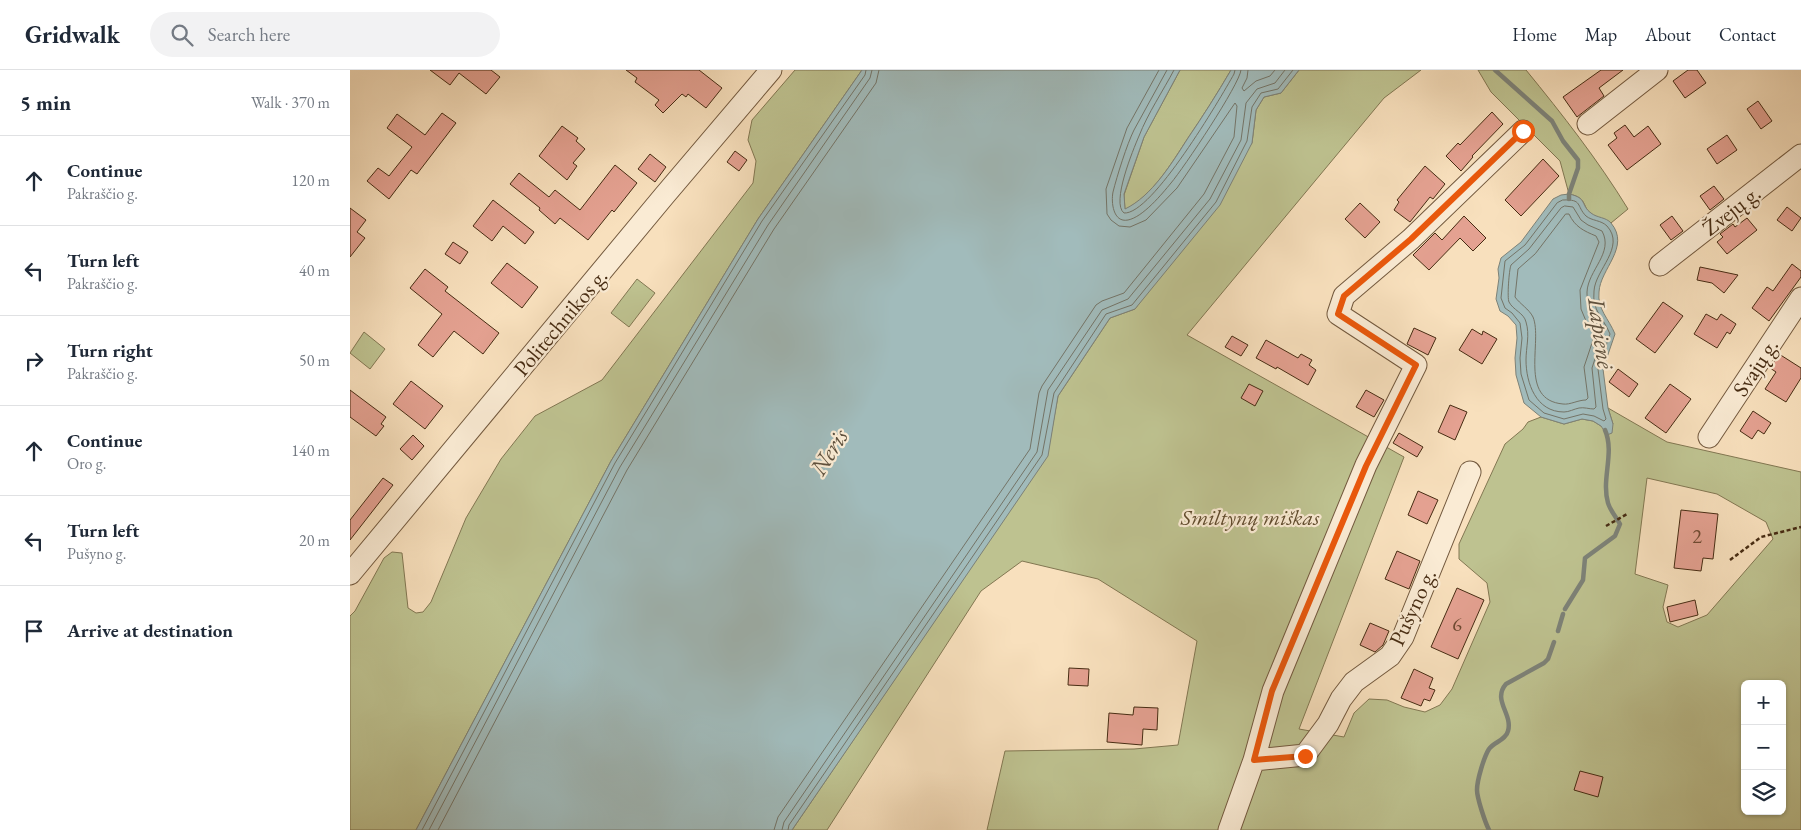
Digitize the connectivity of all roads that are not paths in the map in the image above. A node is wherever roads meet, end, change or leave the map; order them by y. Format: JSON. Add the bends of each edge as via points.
{"nodes":[{"id":1,"x":771,"y":70,"type":"edge"},
{"id":2,"x":1657,"y":70,"type":"edge"},
{"id":3,"x":1588,"y":124,"type":"dead end"},
{"id":4,"x":1523,"y":131,"type":"dead end"},
{"id":5,"x":1801,"y":155,"type":"edge"},
{"id":6,"x":1660,"y":265,"type":"dead end"},
{"id":7,"x":1801,"y":298,"type":"edge"},
{"id":8,"x":1709,"y":437,"type":"dead end"},
{"id":9,"x":1470,"y":472,"type":"dead end"},
{"id":10,"x":350,"y":574,"type":"edge"},
{"id":11,"x":1254,"y":760,"type":"junction"},
{"id":12,"x":1228,"y":830,"type":"edge"}],
"edges":[{"from":1,"to":10,"type":"street","name":"Politechnikos g."},
{"from":2,"to":3,"type":"street"},
{"from":4,"to":11,"type":"street","via":[[1411,239],[1344,296],[1338,314],[1416,365],[1366,466],[1272,691]]},
{"from":5,"to":6,"type":"street","name":"Žvejų g."},
{"from":7,"to":8,"type":"street","name":"Svajų g."},
{"from":9,"to":11,"type":"street","name":"Pušyno g.","via":[[1403,637],[1390,656],[1354,682],[1305,756]]},
{"from":11,"to":12,"type":"street"}]}
